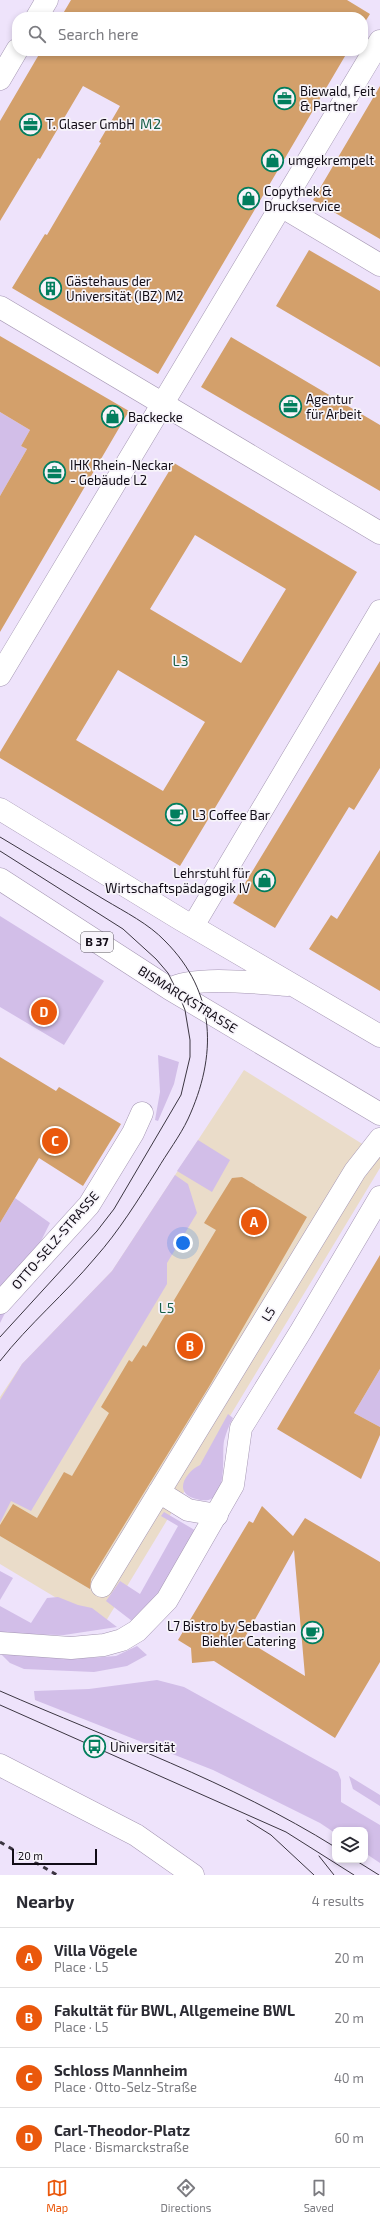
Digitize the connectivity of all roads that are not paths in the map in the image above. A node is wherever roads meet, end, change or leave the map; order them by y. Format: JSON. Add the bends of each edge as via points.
{"nodes":[{"id":1,"x":47,"y":0,"type":"edge"},
{"id":2,"x":40,"y":12,"type":"edge"},
{"id":3,"x":380,"y":40,"type":"edge"},
{"id":4,"x":13,"y":56,"type":"edge"},
{"id":5,"x":0,"y":79,"type":"edge"},
{"id":6,"x":281,"y":206,"type":"junction"},
{"id":7,"x":380,"y":265,"type":"edge"},
{"id":8,"x":0,"y":307,"type":"edge"},
{"id":9,"x":163,"y":404,"type":"junction"},
{"id":10,"x":380,"y":533,"type":"edge"},
{"id":11,"x":380,"y":611,"type":"edge"},
{"id":12,"x":0,"y":675,"type":"edge"},
{"id":13,"x":0,"y":809,"type":"edge"},
{"id":14,"x":0,"y":879,"type":"edge"},
{"id":15,"x":193,"y":926,"type":"junction"},
{"id":16,"x":291,"y":985,"type":"junction"},
{"id":17,"x":170,"y":989,"type":"junction"},
{"id":18,"x":380,"y":1036,"type":"edge"},
{"id":19,"x":142,"y":1113,"type":"dead end"},
{"id":20,"x":380,"y":1114,"type":"edge"},
{"id":21,"x":380,"y":1139,"type":"edge"},
{"id":22,"x":380,"y":1198,"type":"edge"},
{"id":23,"x":0,"y":1303,"type":"edge"},
{"id":24,"x":159,"y":1492,"type":"junction"},
{"id":25,"x":217,"y":1514,"type":"junction"},
{"id":26,"x":102,"y":1586,"type":"dead end"},
{"id":27,"x":0,"y":1643,"type":"edge"},
{"id":28,"x":0,"y":1765,"type":"edge"},
{"id":29,"x":193,"y":1875,"type":"edge"}],
"edges":[{"from":1,"to":2,"type":"main road"},
{"from":3,"to":6,"type":"main road"},
{"from":4,"to":5,"type":"main road"},
{"from":6,"to":7,"type":"main road"},
{"from":6,"to":9,"type":"main road"},
{"from":8,"to":9,"type":"main road"},
{"from":9,"to":10,"type":"main road"},
{"from":9,"to":12,"type":"main road"},
{"from":11,"to":15,"type":"main road"},
{"from":13,"to":15,"type":"main road"},
{"from":14,"to":17,"type":"main road","name":"BISMARCKSTRASSE","number":"B 37"},
{"from":15,"to":16,"type":"main road"},
{"from":16,"to":17,"type":"main road","via":[[194,982]]},
{"from":16,"to":18,"type":"main road"},
{"from":17,"to":20,"type":"main road","name":"BISMARCKSTRASSE","number":"B 37"},
{"from":19,"to":23,"type":"main road","name":"OTTO-SELZ-STRASSE","via":[[133,1133],[89,1205]]},
{"from":21,"to":24,"type":"main road","name":"L5","via":[[355,1171]]},
{"from":22,"to":25,"type":"main road","via":[[242,1428],[233,1485]]},
{"from":24,"to":25,"type":"main road","via":[[188,1510]]},
{"from":24,"to":26,"type":"main road","name":"L5"},
{"from":25,"to":27,"type":"main road","via":[[167,1600],[146,1623],[127,1637],[104,1645],[72,1648]]},
{"from":28,"to":29,"type":"main road","via":[[136,1835]]}]}
